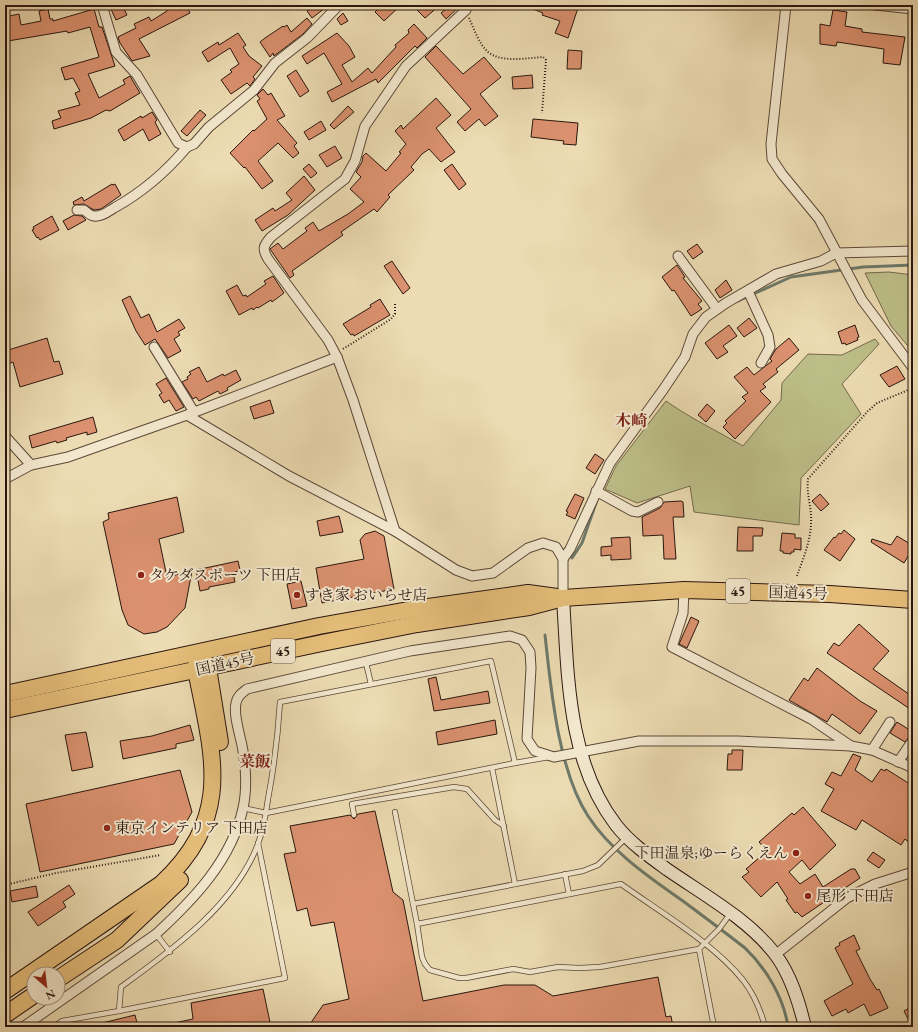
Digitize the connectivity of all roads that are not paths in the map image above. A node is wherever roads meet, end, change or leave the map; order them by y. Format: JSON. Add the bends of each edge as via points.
{"nodes":[{"id":1,"x":102,"y":5,"type":"edge"},
{"id":2,"x":340,"y":5,"type":"edge"},
{"id":3,"x":786,"y":5,"type":"edge"},
{"id":4,"x":875,"y":5,"type":"edge"},
{"id":5,"x":466,"y":8,"type":"edge"},
{"id":6,"x":913,"y":9,"type":"edge"},
{"id":7,"x":187,"y":147,"type":"junction"},
{"id":8,"x":77,"y":210,"type":"dead end"},
{"id":9,"x":913,"y":251,"type":"edge"},
{"id":10,"x":836,"y":253,"type":"junction"},
{"id":11,"x":678,"y":256,"type":"dead end"},
{"id":12,"x":748,"y":291,"type":"junction"},
{"id":13,"x":717,"y":309,"type":"junction"},
{"id":14,"x":154,"y":347,"type":"dead end"},
{"id":15,"x":336,"y":355,"type":"junction"},
{"id":16,"x":761,"y":363,"type":"dead end"},
{"id":17,"x":913,"y":368,"type":"edge"},
{"id":18,"x":190,"y":414,"type":"junction"},
{"id":19,"x":5,"y":436,"type":"edge"},
{"id":20,"x":31,"y":465,"type":"junction"},
{"id":21,"x":5,"y":479,"type":"edge"},
{"id":22,"x":596,"y":491,"type":"junction"},
{"id":23,"x":658,"y":502,"type":"dead end"},
{"id":24,"x":395,"y":532,"type":"junction"},
{"id":25,"x":563,"y":559,"type":"junction"},
{"id":26,"x":684,"y":590,"type":"junction"},
{"id":27,"x":563,"y":598,"type":"junction"},
{"id":28,"x":913,"y":600,"type":"edge"},
{"id":29,"x":199,"y":653,"type":"junction"},
{"id":30,"x":366,"y":663,"type":"junction"},
{"id":31,"x":202,"y":669,"type":"junction"},
{"id":32,"x":371,"y":684,"type":"junction"},
{"id":33,"x":5,"y":694,"type":"edge"},
{"id":34,"x":5,"y":710,"type":"edge"},
{"id":35,"x":890,"y":722,"type":"dead end"},
{"id":36,"x":913,"y":740,"type":"edge"},
{"id":37,"x":851,"y":746,"type":"junction"},
{"id":38,"x":872,"y":750,"type":"junction"},
{"id":39,"x":580,"y":751,"type":"junction"},
{"id":40,"x":554,"y":757,"type":"junction"},
{"id":41,"x":898,"y":762,"type":"junction"},
{"id":42,"x":515,"y":763,"type":"junction"},
{"id":43,"x":492,"y":768,"type":"junction"},
{"id":44,"x":913,"y":768,"type":"edge"},
{"id":45,"x":243,"y":808,"type":"junction"},
{"id":46,"x":395,"y":812,"type":"dead end"},
{"id":47,"x":266,"y":813,"type":"junction"},
{"id":48,"x":354,"y":815,"type":"dead end"},
{"id":49,"x":504,"y":826,"type":"junction"},
{"id":50,"x":627,"y":838,"type":"junction"},
{"id":51,"x":258,"y":843,"type":"junction"},
{"id":52,"x":913,"y":872,"type":"edge"},
{"id":53,"x":565,"y":874,"type":"junction"},
{"id":54,"x":515,"y":884,"type":"junction"},
{"id":55,"x":569,"y":894,"type":"junction"},
{"id":56,"x":413,"y":904,"type":"junction"},
{"id":57,"x":730,"y":914,"type":"junction"},
{"id":58,"x":417,"y":924,"type":"junction"},
{"id":59,"x":156,"y":934,"type":"junction"},
{"id":60,"x":705,"y":945,"type":"junction"},
{"id":61,"x":699,"y":949,"type":"junction"},
{"id":62,"x":170,"y":952,"type":"junction"},
{"id":63,"x":776,"y":955,"type":"junction"},
{"id":64,"x":66,"y":974,"type":"edge"},
{"id":65,"x":5,"y":991,"type":"edge"},
{"id":66,"x":26,"y":1001,"type":"edge"},
{"id":67,"x":119,"y":1011,"type":"junction"},
{"id":68,"x":5,"y":1015,"type":"edge"},
{"id":69,"x":23,"y":1027,"type":"edge"},
{"id":70,"x":54,"y":1027,"type":"edge"},
{"id":71,"x":714,"y":1027,"type":"edge"},
{"id":72,"x":765,"y":1027,"type":"edge"},
{"id":73,"x":804,"y":1027,"type":"edge"}],
"edges":[{"from":1,"to":7,"type":"street","via":[[116,52],[137,75],[178,143]]},
{"from":2,"to":7,"type":"street","via":[[307,38],[275,63],[254,90],[208,127],[194,144]]},
{"from":3,"to":10,"type":"street","via":[[771,144],[772,159],[819,219]]},
{"from":4,"to":6,"type":"street"},
{"from":5,"to":15,"type":"street","via":[[406,66],[365,126],[354,161],[345,179],[264,245],[263,251],[268,259],[328,340]]},
{"from":7,"to":8,"type":"street","via":[[154,182],[129,200],[99,216],[91,216],[84,210]]},
{"from":9,"to":10,"type":"street"},
{"from":10,"to":12,"type":"street","via":[[821,261],[776,274]]},
{"from":10,"to":17,"type":"street","via":[[862,300]]},
{"from":11,"to":13,"type":"street"},
{"from":12,"to":13,"type":"street"},
{"from":12,"to":16,"type":"street","via":[[768,335],[770,347]]},
{"from":13,"to":22,"type":"street","via":[[706,317],[693,334],[684,357],[610,463]]},
{"from":14,"to":18,"type":"street"},
{"from":15,"to":18,"type":"street"},
{"from":15,"to":24,"type":"street"},
{"from":18,"to":20,"type":"street","via":[[68,457]]},
{"from":18,"to":24,"type":"street","via":[[289,476]]},
{"from":19,"to":20,"type":"street"},
{"from":20,"to":21,"type":"street"},
{"from":22,"to":23,"type":"street","via":[[632,511],[638,512]]},
{"from":22,"to":25,"type":"street"},
{"from":24,"to":25,"type":"street","via":[[456,570],[472,576],[493,573],[528,548],[543,543],[556,547]]},
{"from":25,"to":27,"type":"street"},
{"from":26,"to":27,"type":"highway","name":"国道45号","number":"45"},
{"from":26,"to":28,"type":"highway","name":"国道45号","number":"45","via":[[830,594]]},
{"from":26,"to":37,"type":"street","via":[[683,613],[672,647],[811,719]]},
{"from":27,"to":29,"type":"highway","name":"国道45号","number":"45","via":[[528,593],[414,609],[319,626]]},
{"from":27,"to":31,"type":"highway","name":"国道45号","number":"45","via":[[530,607],[417,624]]},
{"from":27,"to":39,"type":"street","via":[[570,689]]},
{"from":29,"to":31,"type":"highway"},
{"from":29,"to":33,"type":"highway","name":"国道45号","number":"45"},
{"from":30,"to":32,"type":"lane"},
{"from":30,"to":40,"type":"street","via":[[410,651],[490,637],[510,636],[522,640],[530,652],[531,668],[527,739],[534,751]]},
{"from":30,"to":45,"type":"street","via":[[265,684],[246,689],[239,694],[236,703],[245,771]]},
{"from":31,"to":34,"type":"highway","name":"国道45号","number":"45"},
{"from":31,"to":64,"type":"highway","via":[[223,763],[222,796],[215,822],[202,850],[182,877],[117,940]]},
{"from":31,"to":65,"type":"highway","via":[[213,763],[212,791],[198,839],[180,866],[161,884]]},
{"from":32,"to":42,"type":"lane","via":[[491,661]]},
{"from":32,"to":47,"type":"lane","via":[[280,702],[275,760]]},
{"from":35,"to":38,"type":"street"},
{"from":36,"to":41,"type":"street"},
{"from":37,"to":38,"type":"street"},
{"from":37,"to":39,"type":"street","via":[[639,740]]},
{"from":38,"to":41,"type":"street"},
{"from":39,"to":40,"type":"street"},
{"from":39,"to":50,"type":"street","via":[[588,777],[600,800]]},
{"from":40,"to":42,"type":"lane"},
{"from":41,"to":44,"type":"street"},
{"from":42,"to":43,"type":"lane"},
{"from":43,"to":47,"type":"lane"},
{"from":43,"to":49,"type":"lane"},
{"from":45,"to":47,"type":"lane"},
{"from":45,"to":59,"type":"street","via":[[222,862],[172,920]]},
{"from":46,"to":56,"type":"lane"},
{"from":47,"to":51,"type":"lane"},
{"from":48,"to":49,"type":"lane","via":[[352,804],[454,787],[467,789],[495,820]]},
{"from":49,"to":54,"type":"lane"},
{"from":50,"to":53,"type":"lane","via":[[598,865]]},
{"from":50,"to":57,"type":"street","via":[[652,859]]},
{"from":51,"to":62,"type":"lane","via":[[244,872],[231,890]]},
{"from":51,"to":67,"type":"lane","via":[[285,978]]},
{"from":52,"to":63,"type":"street","via":[[875,884],[846,898]]},
{"from":53,"to":54,"type":"lane"},
{"from":53,"to":55,"type":"lane"},
{"from":54,"to":56,"type":"lane"},
{"from":55,"to":58,"type":"lane"},
{"from":55,"to":60,"type":"lane","via":[[620,884]]},
{"from":56,"to":58,"type":"lane"},
{"from":57,"to":60,"type":"lane"},
{"from":57,"to":63,"type":"street","via":[[756,934]]},
{"from":58,"to":61,"type":"lane","via":[[425,964],[430,970],[459,978],[513,969],[530,972],[558,967],[600,967]]},
{"from":59,"to":62,"type":"lane"},
{"from":59,"to":69,"type":"street"},
{"from":60,"to":61,"type":"lane"},
{"from":60,"to":72,"type":"lane","via":[[744,981]]},
{"from":61,"to":71,"type":"lane"},
{"from":62,"to":67,"type":"lane","via":[[121,987]]},
{"from":63,"to":73,"type":"street","via":[[799,1002]]},
{"from":66,"to":68,"type":"highway"},
{"from":67,"to":70,"type":"lane","via":[[62,1021]]}]}
